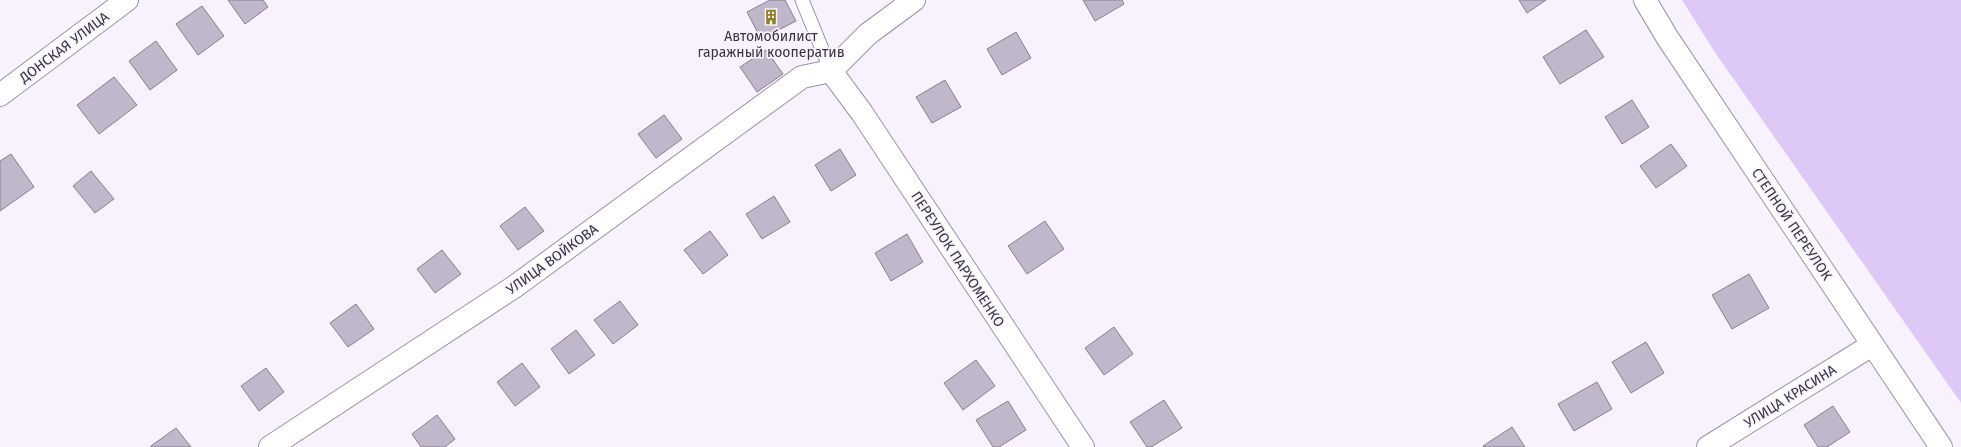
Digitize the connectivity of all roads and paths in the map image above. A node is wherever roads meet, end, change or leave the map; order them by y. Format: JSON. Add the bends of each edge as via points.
{"nodes":[{"id":1,"x":127,"y":0,"type":"edge"},
{"id":2,"x":802,"y":0,"type":"edge"},
{"id":3,"x":914,"y":0,"type":"edge"},
{"id":4,"x":1645,"y":0,"type":"edge"},
{"id":5,"x":831,"y":71,"type":"junction"},
{"id":6,"x":0,"y":95,"type":"edge"},
{"id":7,"x":1872,"y":345,"type":"junction"},
{"id":8,"x":270,"y":447,"type":"edge"},
{"id":9,"x":1083,"y":447,"type":"edge"},
{"id":10,"x":1708,"y":447,"type":"edge"},
{"id":11,"x":1941,"y":447,"type":"edge"}],
"edges":[{"from":1,"to":6,"type":"street","name":"ДОНСКАЯ УЛИЦА"},
{"from":2,"to":5,"type":"lane"},
{"from":3,"to":5,"type":"street","via":[[868,34]]},
{"from":4,"to":7,"type":"street","name":"СТЕПНОЙ ПЕРЕУЛОК"},
{"from":5,"to":8,"type":"street","name":"УЛИЦА ВОЙКОВА","via":[[802,77],[514,287]]},
{"from":5,"to":9,"type":"street","name":"ПЕРЕУЛОК ПАРХОМЕНКО"},
{"from":7,"to":10,"type":"street","name":"УЛИЦА КРАСИНА"},
{"from":7,"to":11,"type":"street","name":"СТЕПНОЙ ПЕРЕУЛОК"}]}
